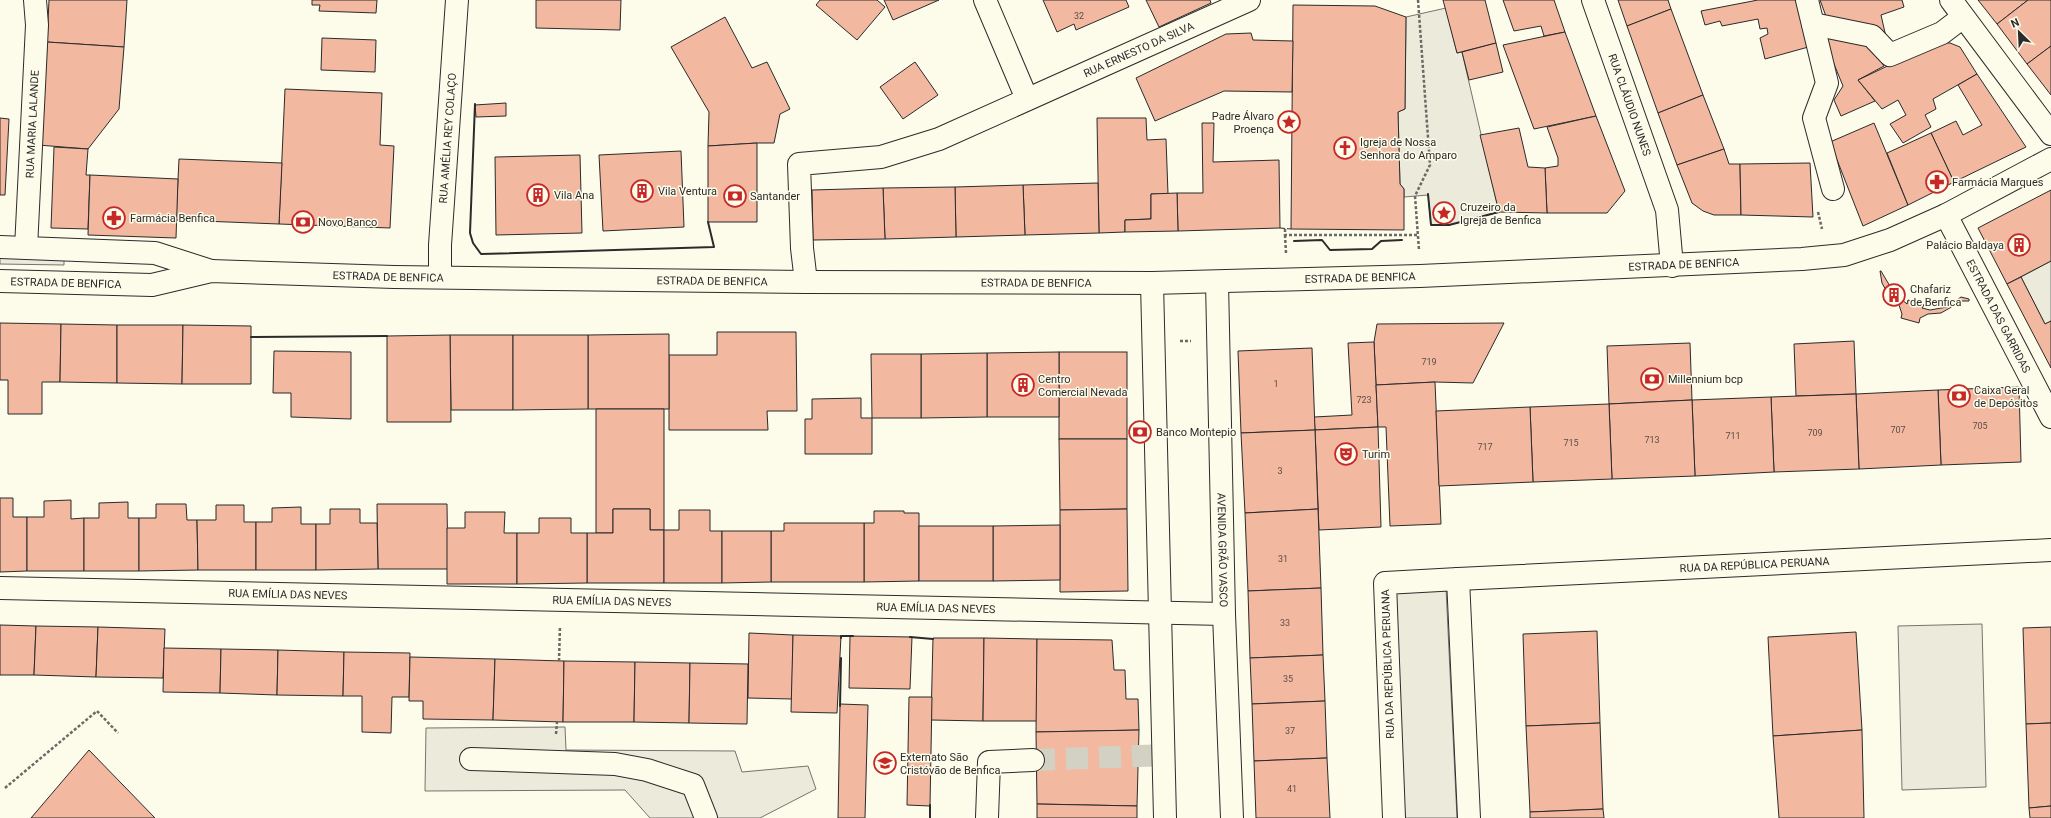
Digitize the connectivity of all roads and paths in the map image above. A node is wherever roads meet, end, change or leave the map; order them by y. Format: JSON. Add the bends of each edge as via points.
{"nodes":[{"id":1,"x":36,"y":0,"type":"edge"},
{"id":2,"x":457,"y":0,"type":"edge"},
{"id":3,"x":985,"y":0,"type":"edge"},
{"id":4,"x":1249,"y":0,"type":"edge"},
{"id":5,"x":1418,"y":0,"type":"edge"},
{"id":6,"x":1593,"y":0,"type":"edge"},
{"id":7,"x":1807,"y":0,"type":"edge"},
{"id":8,"x":1957,"y":8,"type":"edge"},
{"id":9,"x":1813,"y":24,"type":"junction"},
{"id":10,"x":1027,"y":99,"type":"junction"},
{"id":11,"x":2051,"y":134,"type":"edge"},
{"id":12,"x":2051,"y":159,"type":"edge"},
{"id":13,"x":1833,"y":189,"type":"dead end"},
{"id":14,"x":1946,"y":215,"type":"junction"},
{"id":15,"x":1285,"y":229,"type":"dead end"},
{"id":16,"x":1418,"y":234,"type":"junction"},
{"id":17,"x":0,"y":247,"type":"edge"},
{"id":18,"x":26,"y":248,"type":"junction"},
{"id":19,"x":1672,"y":266,"type":"junction"},
{"id":20,"x":211,"y":271,"type":"junction"},
{"id":21,"x":1420,"y":276,"type":"junction"},
{"id":22,"x":440,"y":278,"type":"junction"},
{"id":23,"x":0,"y":282,"type":"edge"},
{"id":24,"x":806,"y":282,"type":"junction"},
{"id":25,"x":1217,"y":282,"type":"junction"},
{"id":26,"x":1152,"y":283,"type":"junction"},
{"id":27,"x":1219,"y":340,"type":"junction"},
{"id":28,"x":1154,"y":342,"type":"junction"},
{"id":29,"x":2051,"y":417,"type":"edge"},
{"id":30,"x":2051,"y":550,"type":"edge"},
{"id":31,"x":1458,"y":579,"type":"junction"},
{"id":32,"x":0,"y":588,"type":"edge"},
{"id":33,"x":561,"y":600,"type":"junction"},
{"id":34,"x":1161,"y":612,"type":"junction"},
{"id":35,"x":1224,"y":614,"type":"junction"},
{"id":36,"x":559,"y":661,"type":"dead end"},
{"id":37,"x":118,"y":734,"type":"dead end"},
{"id":38,"x":471,"y":759,"type":"dead end"},
{"id":39,"x":1033,"y":760,"type":"tunnel mouth"},
{"id":40,"x":5,"y":788,"type":"dead end"},
{"id":41,"x":706,"y":818,"type":"edge"},
{"id":42,"x":986,"y":818,"type":"edge"},
{"id":43,"x":1165,"y":818,"type":"edge"},
{"id":44,"x":1232,"y":818,"type":"edge"},
{"id":45,"x":1394,"y":818,"type":"edge"},
{"id":46,"x":1470,"y":818,"type":"edge"}],
"edges":[{"from":1,"to":18,"type":"street","name":"RUA MARIA LALANDE","via":[[37,26]]},
{"from":2,"to":22,"type":"street","name":"RUA AMÉLIA REY COLAÇO","via":[[440,245]]},
{"from":3,"to":10,"type":"street"},
{"from":4,"to":10,"type":"street","name":"RUA ERNESTO DA SILVA"},
{"from":5,"to":16,"type":"path","via":[[1430,165],[1416,196]]},
{"from":6,"to":19,"type":"street","name":"RUA CLÁUDIO NUNES","via":[[1667,210]]},
{"from":7,"to":9,"type":"street"},
{"from":8,"to":9,"type":"street","via":[[1942,33],[1890,55],[1872,36]]},
{"from":8,"to":11,"type":"street"},
{"from":9,"to":13,"type":"street","via":[[1827,83],[1814,118]]},
{"from":10,"to":24,"type":"street","name":"RUA ERNESTO DA SILVA","via":[[939,139],[881,157],[799,164]]},
{"from":12,"to":14,"type":"street","name":"ESTRADA DE BENFICA"},
{"from":14,"to":19,"type":"street","name":"ESTRADA DE BENFICA","via":[[1890,240],[1844,254],[1802,259]]},
{"from":14,"to":29,"type":"street","name":"ESTRADA DAS GARRIDAS"},
{"from":15,"to":16,"type":"path","via":[[1285,235]]},
{"from":16,"to":21,"type":"path"},
{"from":17,"to":18,"type":"street"},
{"from":18,"to":20,"type":"street","via":[[155,253]]},
{"from":19,"to":21,"type":"street","name":"ESTRADA DE BENFICA"},
{"from":20,"to":22,"type":"street","name":"ESTRADA DE BENFICA"},
{"from":20,"to":23,"type":"street","name":"ESTRADA DE BENFICA","via":[[152,285]]},
{"from":21,"to":25,"type":"street","name":"ESTRADA DE BENFICA"},
{"from":22,"to":24,"type":"street","name":"ESTRADA DE BENFICA"},
{"from":24,"to":26,"type":"street","name":"ESTRADA DE BENFICA"},
{"from":25,"to":26,"type":"street","name":"ESTRADA DE BENFICA"},
{"from":25,"to":27,"type":"street","name":"AVENIDA GRÃO VASCO"},
{"from":26,"to":28,"type":"street"},
{"from":27,"to":28,"type":"path"},
{"from":27,"to":35,"type":"street","name":"AVENIDA GRÃO VASCO"},
{"from":28,"to":34,"type":"street"},
{"from":30,"to":31,"type":"street","name":"RUA DA REPÚBLICA PERUANA"},
{"from":31,"to":45,"type":"street","name":"RUA DA REPÚBLICA PERUANA","via":[[1385,583]]},
{"from":31,"to":46,"type":"street"},
{"from":32,"to":33,"type":"street","name":"RUA EMÍLIA DAS NEVES"},
{"from":33,"to":34,"type":"street","name":"RUA EMÍLIA DAS NEVES"},
{"from":33,"to":36,"type":"path"},
{"from":34,"to":35,"type":"street","name":"RUA EMÍLIA DAS NEVES"},
{"from":34,"to":43,"type":"street"},
{"from":35,"to":44,"type":"street","name":"AVENIDA GRÃO VASCO"},
{"from":37,"to":40,"type":"path","via":[[97,711]]},
{"from":38,"to":41,"type":"street","via":[[615,764],[647,770],[693,785]]},
{"from":39,"to":42,"type":"street","via":[[989,762]]}]}
